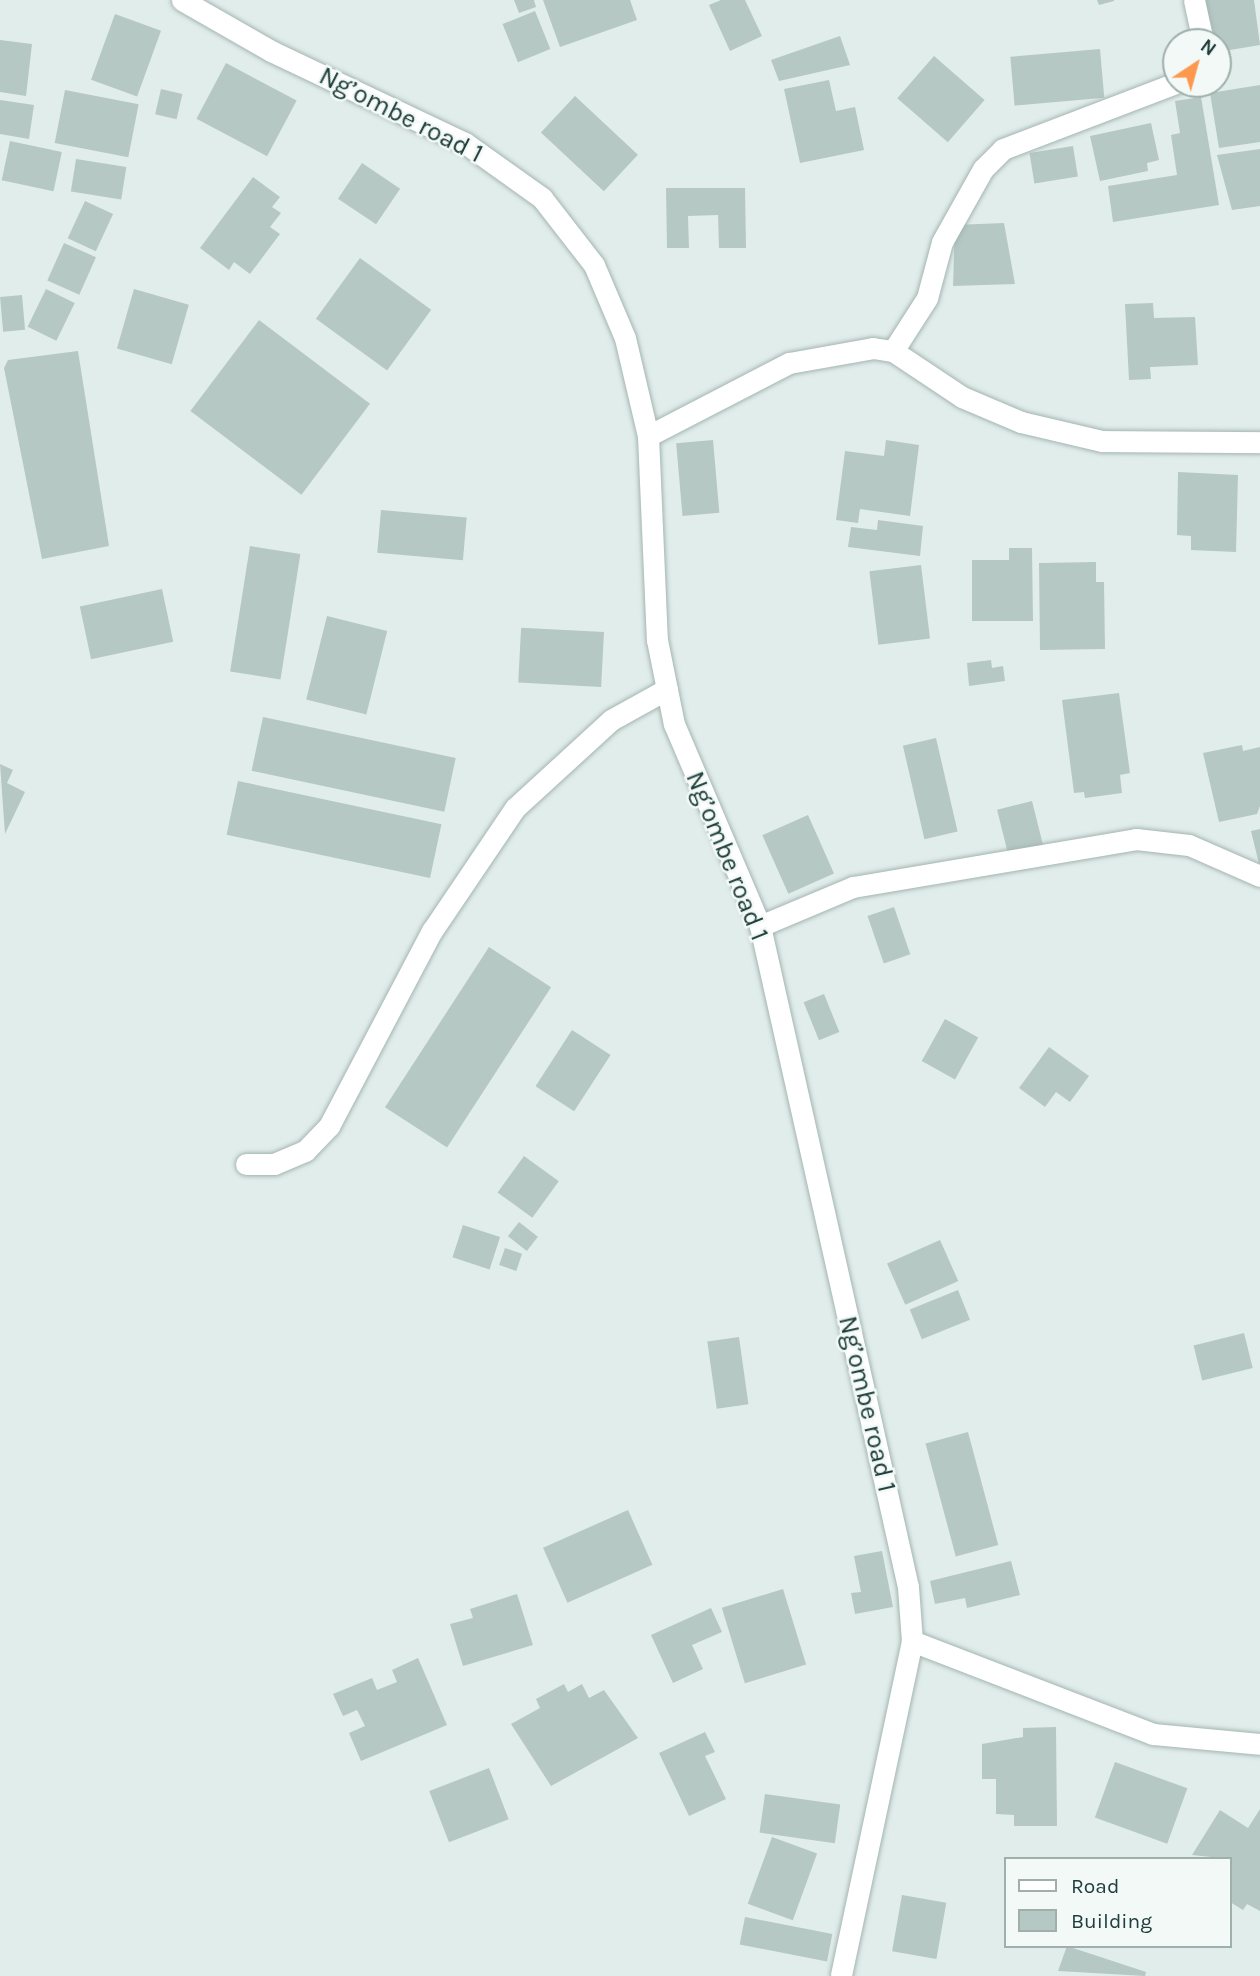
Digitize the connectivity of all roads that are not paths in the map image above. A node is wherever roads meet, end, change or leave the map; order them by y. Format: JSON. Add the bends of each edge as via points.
{"nodes":[{"id":1,"x":183,"y":0,"type":"edge"},
{"id":2,"x":1194,"y":0,"type":"edge"},
{"id":3,"x":1200,"y":28,"type":"edge"},
{"id":4,"x":1162,"y":88,"type":"edge"},
{"id":5,"x":893,"y":351,"type":"junction"},
{"id":6,"x":648,"y":436,"type":"junction"},
{"id":7,"x":1260,"y":442,"type":"edge"},
{"id":8,"x":667,"y":689,"type":"junction"},
{"id":9,"x":1260,"y":876,"type":"edge"},
{"id":10,"x":760,"y":926,"type":"junction"},
{"id":11,"x":246,"y":1164,"type":"dead end"},
{"id":12,"x":912,"y":1641,"type":"junction"},
{"id":13,"x":1260,"y":1744,"type":"edge"},
{"id":14,"x":841,"y":1976,"type":"edge"}],
"edges":[{"from":1,"to":6,"type":"street","name":"Ng’ombe road 1","via":[[271,51],[465,143],[542,198],[594,265],[625,338]]},
{"from":2,"to":3,"type":"street"},
{"from":4,"to":5,"type":"street","via":[[1003,149],[983,169],[948,231],[927,298]]},
{"from":5,"to":6,"type":"street","via":[[839,349],[789,363]]},
{"from":5,"to":7,"type":"street","via":[[961,397],[1021,422],[1102,441]]},
{"from":6,"to":8,"type":"street","name":"Ng’ombe road 1","via":[[652,573]]},
{"from":8,"to":10,"type":"street","name":"Ng’ombe road 1","via":[[674,724]]},
{"from":8,"to":11,"type":"street","via":[[611,720],[515,808],[432,931],[329,1126],[304,1151],[274,1164]]},
{"from":9,"to":10,"type":"street","via":[[1189,845],[1136,839],[853,887]]},
{"from":10,"to":12,"type":"street","name":"Ng’ombe road 1","via":[[908,1587]]},
{"from":12,"to":13,"type":"street","via":[[1153,1734]]},
{"from":12,"to":14,"type":"street","name":"Ng’ombe road 1"}]}
